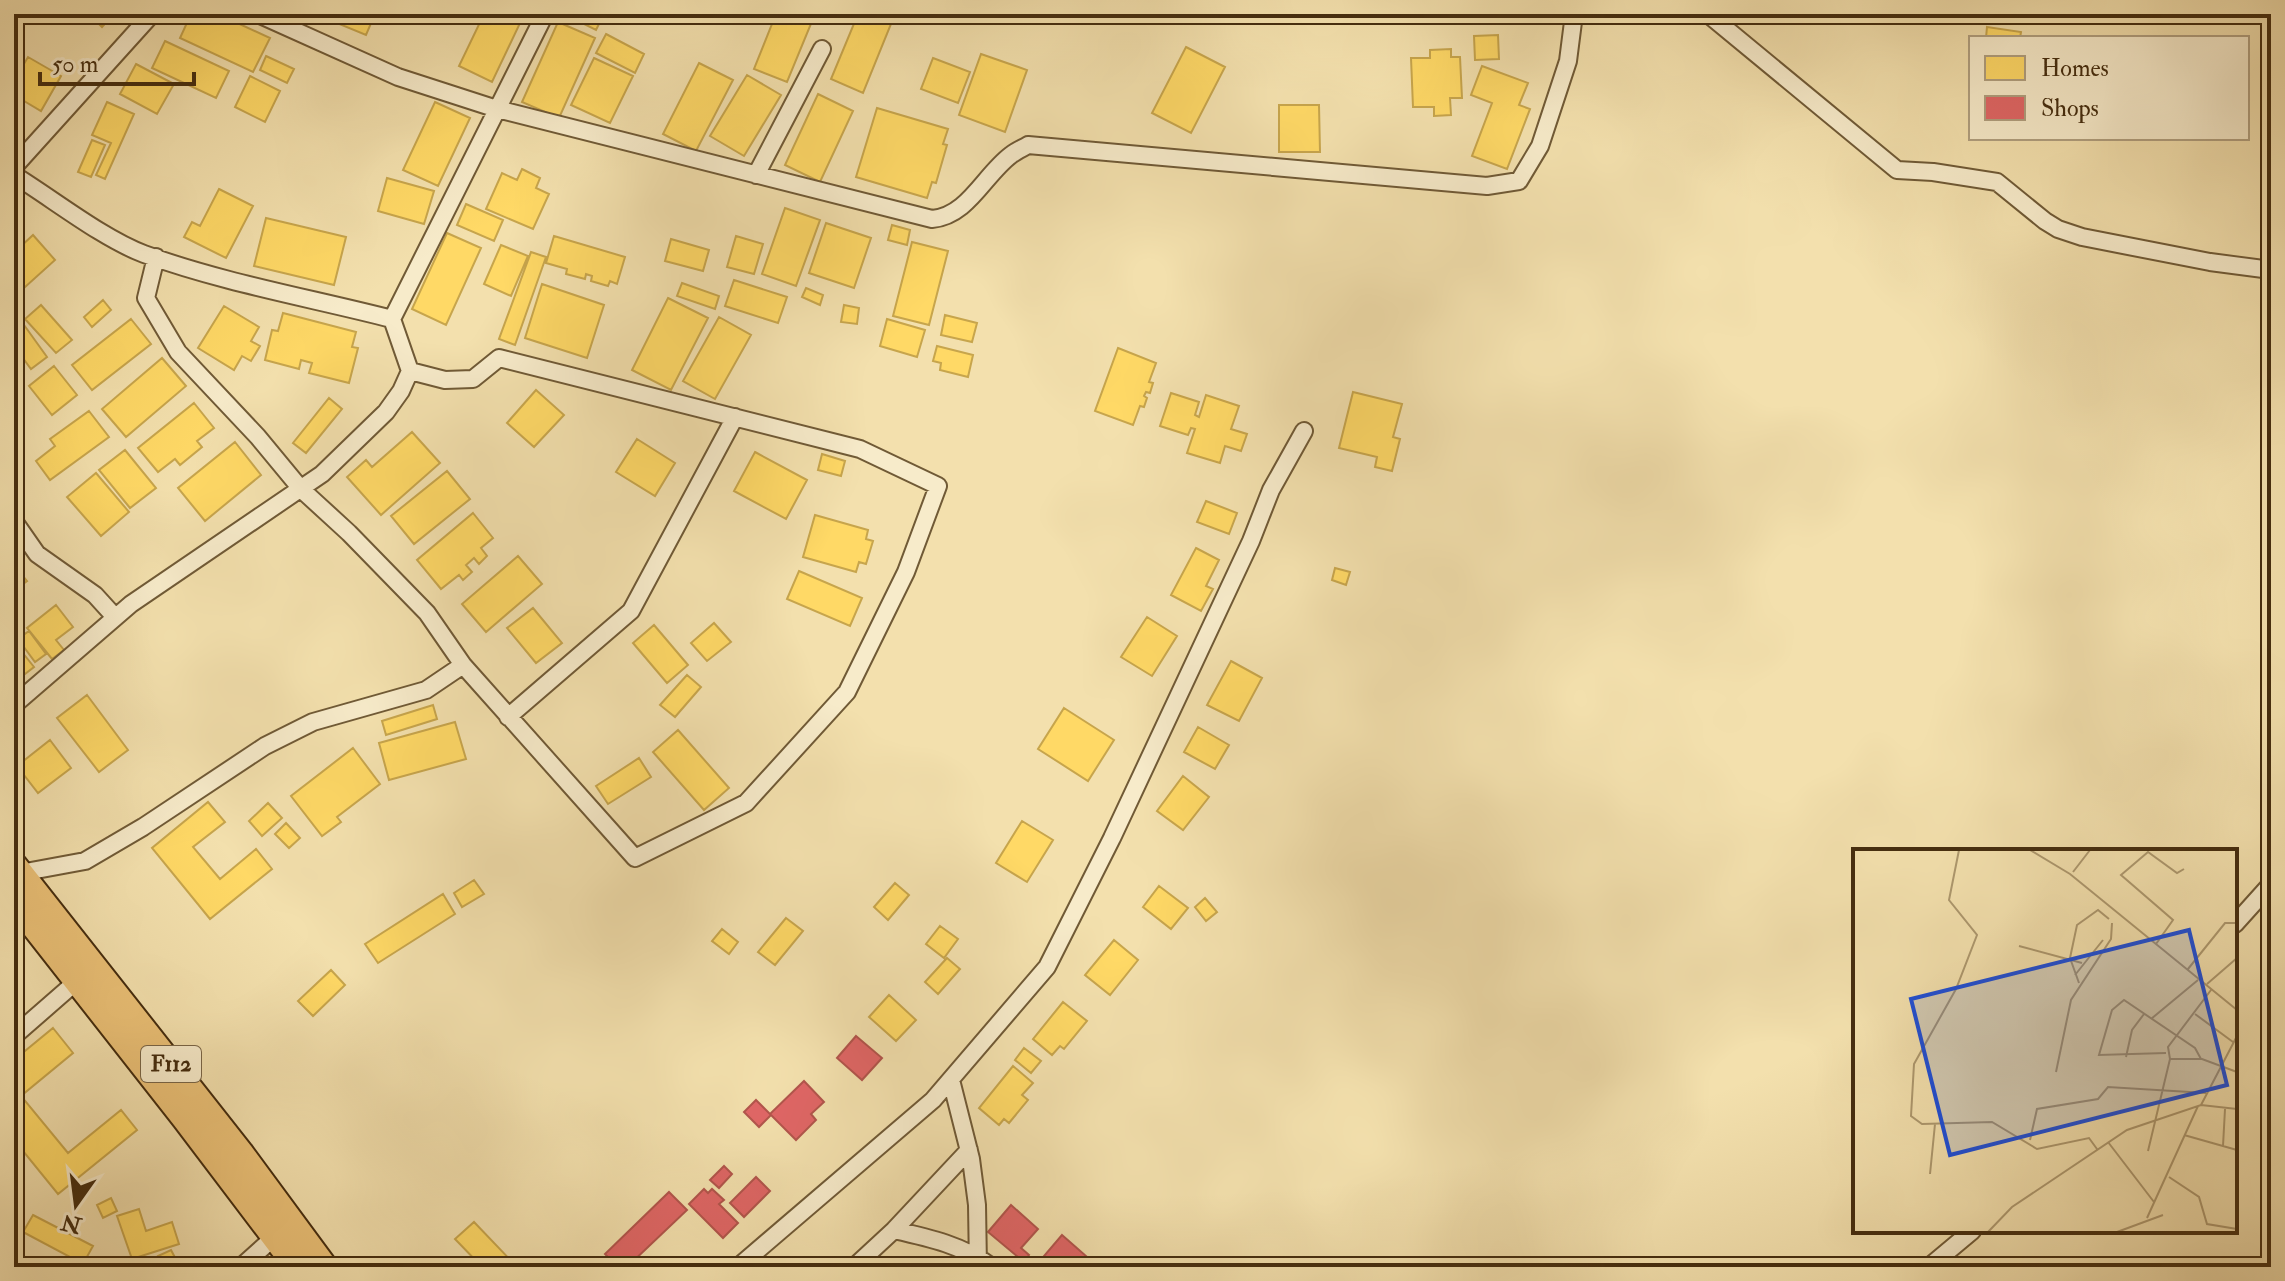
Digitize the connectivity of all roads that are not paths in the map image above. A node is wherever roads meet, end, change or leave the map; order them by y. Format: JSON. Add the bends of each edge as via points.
{"nodes":[{"id":1,"x":152,"y":14,"type":"edge"},
{"id":2,"x":258,"y":14,"type":"edge"},
{"id":3,"x":545,"y":14,"type":"edge"},
{"id":4,"x":1574,"y":14,"type":"edge"},
{"id":5,"x":1708,"y":14,"type":"edge"},
{"id":6,"x":822,"y":49,"type":"dead end"},
{"id":7,"x":497,"y":109,"type":"junction"},
{"id":8,"x":14,"y":167,"type":"edge"},
{"id":9,"x":14,"y":175,"type":"edge"},
{"id":10,"x":756,"y":175,"type":"junction"},
{"id":11,"x":156,"y":257,"type":"junction"},
{"id":12,"x":2271,"y":270,"type":"edge"},
{"id":13,"x":392,"y":319,"type":"junction"},
{"id":14,"x":410,"y":371,"type":"junction"},
{"id":15,"x":735,"y":417,"type":"junction"},
{"id":16,"x":1304,"y":431,"type":"dead end"},
{"id":17,"x":301,"y":489,"type":"junction"},
{"id":18,"x":14,"y":521,"type":"edge"},
{"id":19,"x":115,"y":617,"type":"junction"},
{"id":20,"x":463,"y":665,"type":"junction"},
{"id":21,"x":14,"y":705,"type":"edge"},
{"id":22,"x":508,"y":717,"type":"junction"},
{"id":23,"x":17,"y":870,"type":"edge"},
{"id":24,"x":2271,"y":884,"type":"edge"},
{"id":25,"x":14,"y":900,"type":"edge"},
{"id":26,"x":2237,"y":922,"type":"edge"},
{"id":27,"x":77,"y":981,"type":"junction"},
{"id":28,"x":14,"y":1036,"type":"edge"},
{"id":29,"x":951,"y":1080,"type":"junction"},
{"id":30,"x":969,"y":1150,"type":"junction"},
{"id":31,"x":284,"y":1230,"type":"junction"},
{"id":32,"x":894,"y":1230,"type":"junction"},
{"id":33,"x":1970,"y":1233,"type":"edge"},
{"id":34,"x":978,"y":1262,"type":"edge"},
{"id":35,"x":241,"y":1267,"type":"edge"},
{"id":36,"x":298,"y":1267,"type":"edge"},
{"id":37,"x":324,"y":1267,"type":"edge"},
{"id":38,"x":738,"y":1267,"type":"edge"},
{"id":39,"x":854,"y":1267,"type":"edge"},
{"id":40,"x":992,"y":1267,"type":"edge"},
{"id":41,"x":1929,"y":1267,"type":"edge"}],
"edges":[{"from":1,"to":8,"type":"street"},
{"from":2,"to":7,"type":"street","via":[[398,77]]},
{"from":3,"to":7,"type":"street"},
{"from":4,"to":10,"type":"street","via":[[1568,61],[1540,146],[1519,181],[1487,186],[1028,145],[1011,155],[965,203],[944,218],[932,219]]},
{"from":5,"to":12,"type":"street","via":[[1897,170],[1997,182],[2045,221],[2082,237]]},
{"from":6,"to":10,"type":"street"},
{"from":7,"to":10,"type":"street"},
{"from":7,"to":13,"type":"street"},
{"from":9,"to":11,"type":"street","via":[[108,235]]},
{"from":11,"to":13,"type":"street"},
{"from":11,"to":17,"type":"street","via":[[146,298],[178,352]]},
{"from":13,"to":14,"type":"street"},
{"from":14,"to":15,"type":"street","via":[[445,380],[473,379],[499,358]]},
{"from":14,"to":17,"type":"street","via":[[386,412]]},
{"from":15,"to":22,"type":"street","via":[[631,611]]},
{"from":15,"to":22,"type":"street","via":[[860,449],[938,486],[906,572],[847,692],[746,803],[635,858]]},
{"from":16,"to":29,"type":"street","via":[[1271,490],[1047,967]]},
{"from":17,"to":19,"type":"street"},
{"from":17,"to":20,"type":"street","via":[[427,613]]},
{"from":18,"to":19,"type":"street","via":[[37,554],[95,595]]},
{"from":19,"to":21,"type":"street"},
{"from":20,"to":22,"type":"street"},
{"from":20,"to":23,"type":"street","via":[[426,690],[313,722],[265,746],[85,861]]},
{"from":23,"to":31,"type":"main road","number":"F112","via":[[240,1153]]},
{"from":24,"to":26,"type":"street"},
{"from":25,"to":27,"type":"main road","number":"F112"},
{"from":27,"to":28,"type":"street"},
{"from":27,"to":31,"type":"main road","number":"F112"},
{"from":29,"to":30,"type":"street"},
{"from":29,"to":38,"type":"street"},
{"from":30,"to":32,"type":"street"},
{"from":30,"to":34,"type":"street"},
{"from":31,"to":35,"type":"street"},
{"from":31,"to":36,"type":"main road","number":"F112"},
{"from":31,"to":37,"type":"main road","number":"F112"},
{"from":32,"to":34,"type":"street","via":[[946,1241]]},
{"from":32,"to":39,"type":"street"},
{"from":33,"to":41,"type":"street"},
{"from":34,"to":40,"type":"street"}]}
